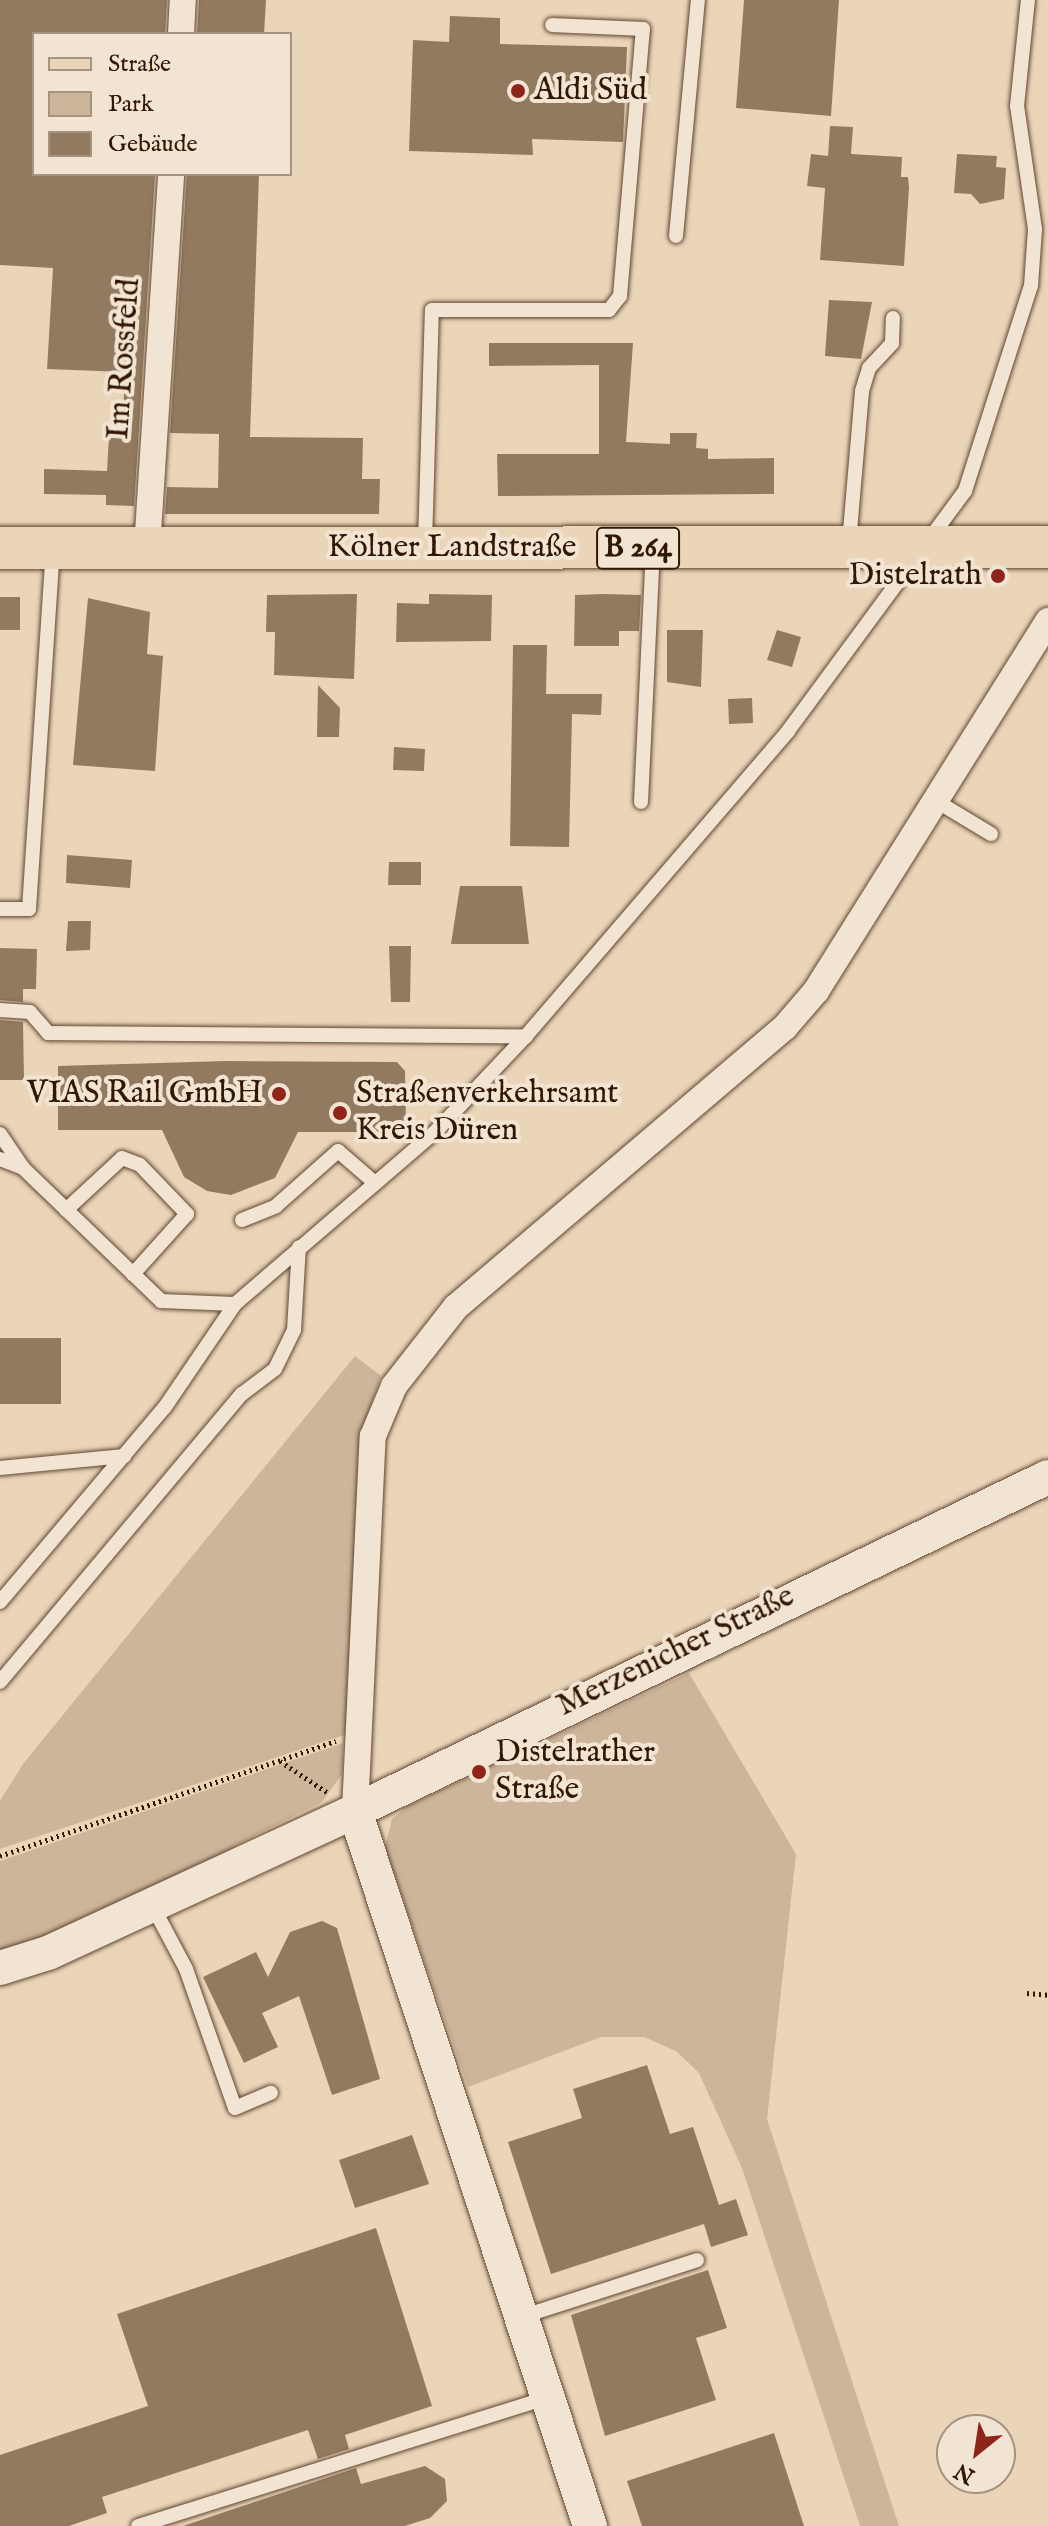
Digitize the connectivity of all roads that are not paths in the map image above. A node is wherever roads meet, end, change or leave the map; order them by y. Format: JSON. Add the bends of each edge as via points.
{"nodes":[{"id":1,"x":183,"y":0,"type":"edge"},
{"id":2,"x":698,"y":0,"type":"edge"},
{"id":3,"x":1028,"y":0,"type":"edge"},
{"id":4,"x":552,"y":25,"type":"dead end"},
{"id":5,"x":181,"y":32,"type":"edge"},
{"id":6,"x":171,"y":176,"type":"edge"},
{"id":7,"x":676,"y":236,"type":"dead end"},
{"id":8,"x":893,"y":318,"type":"dead end"},
{"id":9,"x":1048,"y":547,"type":"edge"},
{"id":10,"x":0,"y":548,"type":"edge"},
{"id":11,"x":147,"y":548,"type":"junction"},
{"id":12,"x":425,"y":548,"type":"junction"},
{"id":13,"x":653,"y":548,"type":"junction"},
{"id":14,"x":848,"y":548,"type":"junction"},
{"id":15,"x":924,"y":548,"type":"junction"},
{"id":16,"x":53,"y":549,"type":"junction"},
{"id":17,"x":1047,"y":625,"type":"edge"},
{"id":18,"x":641,"y":802,"type":"dead end"},
{"id":19,"x":938,"y":802,"type":"junction"},
{"id":20,"x":991,"y":834,"type":"dead end"},
{"id":21,"x":0,"y":909,"type":"edge"},
{"id":22,"x":0,"y":1010,"type":"edge"},
{"id":23,"x":526,"y":1036,"type":"junction"},
{"id":24,"x":0,"y":1134,"type":"edge"},
{"id":25,"x":0,"y":1159,"type":"edge"},
{"id":26,"x":23,"y":1168,"type":"junction"},
{"id":27,"x":375,"y":1183,"type":"junction"},
{"id":28,"x":66,"y":1210,"type":"junction"},
{"id":29,"x":242,"y":1220,"type":"dead end"},
{"id":30,"x":299,"y":1247,"type":"junction"},
{"id":31,"x":133,"y":1274,"type":"junction"},
{"id":32,"x":235,"y":1304,"type":"junction"},
{"id":33,"x":124,"y":1456,"type":"junction"},
{"id":34,"x":0,"y":1468,"type":"edge"},
{"id":35,"x":1048,"y":1477,"type":"edge"},
{"id":36,"x":0,"y":1602,"type":"edge"},
{"id":37,"x":0,"y":1682,"type":"edge"},
{"id":38,"x":355,"y":1811,"type":"junction"},
{"id":39,"x":152,"y":1904,"type":"junction"},
{"id":40,"x":0,"y":1968,"type":"edge"},
{"id":41,"x":271,"y":2093,"type":"dead end"},
{"id":42,"x":697,"y":2260,"type":"dead end"},
{"id":43,"x":521,"y":2317,"type":"junction"},
{"id":44,"x":547,"y":2398,"type":"junction"},
{"id":45,"x":138,"y":2526,"type":"edge"},
{"id":46,"x":590,"y":2526,"type":"edge"}],
"edges":[{"from":1,"to":5,"type":"street"},
{"from":2,"to":7,"type":"lane"},
{"from":3,"to":15,"type":"lane","via":[[1017,106],[1035,229],[1031,286],[965,491]]},
{"from":4,"to":12,"type":"lane","via":[[643,29],[620,296],[609,310],[432,310]]},
{"from":6,"to":11,"type":"street","name":"Im Rossfeld"},
{"from":8,"to":14,"type":"lane","via":[[892,343],[869,368],[862,391]]},
{"from":9,"to":15,"type":"main road","name":"Kölner Landstraße","number":"B 264"},
{"from":10,"to":16,"type":"main road","name":"Kölner Landstraße","number":"B 264"},
{"from":11,"to":12,"type":"main road","name":"Kölner Landstraße","number":"B 264"},
{"from":11,"to":16,"type":"main road","name":"Kölner Landstraße","number":"B 264"},
{"from":12,"to":13,"type":"main road","name":"Kölner Landstraße","number":"B 264"},
{"from":13,"to":14,"type":"main road","name":"Kölner Landstraße","number":"B 264"},
{"from":13,"to":18,"type":"lane"},
{"from":14,"to":15,"type":"main road","name":"Kölner Landstraße","number":"B 264"},
{"from":15,"to":23,"type":"lane","via":[[788,731]]},
{"from":16,"to":21,"type":"lane","via":[[29,909]]},
{"from":17,"to":19,"type":"street"},
{"from":19,"to":20,"type":"lane"},
{"from":19,"to":38,"type":"street","via":[[816,991],[785,1027],[456,1307],[394,1386],[373,1436],[363,1731]]},
{"from":22,"to":23,"type":"lane","via":[[30,1012],[48,1033]]},
{"from":23,"to":27,"type":"lane","via":[[437,1130]]},
{"from":24,"to":26,"type":"lane"},
{"from":25,"to":26,"type":"lane"},
{"from":26,"to":28,"type":"lane"},
{"from":27,"to":29,"type":"lane","via":[[338,1151],[276,1206]]},
{"from":27,"to":30,"type":"lane"},
{"from":28,"to":31,"type":"lane"},
{"from":28,"to":31,"type":"lane","via":[[122,1158],[140,1165],[187,1214]]},
{"from":30,"to":32,"type":"lane"},
{"from":30,"to":37,"type":"lane","via":[[294,1330],[275,1369],[242,1394]]},
{"from":31,"to":32,"type":"lane","via":[[161,1301]]},
{"from":32,"to":33,"type":"lane"},
{"from":33,"to":34,"type":"lane"},
{"from":33,"to":36,"type":"lane"},
{"from":35,"to":38,"type":"street","name":"Merzenicher Straße"},
{"from":38,"to":39,"type":"street","name":"Merzenicher Straße"},
{"from":38,"to":43,"type":"street"},
{"from":39,"to":40,"type":"street","name":"Merzenicher Straße"},
{"from":39,"to":41,"type":"lane","via":[[186,1969],[235,2108]]},
{"from":42,"to":43,"type":"lane"},
{"from":43,"to":44,"type":"street"},
{"from":44,"to":45,"type":"lane"},
{"from":44,"to":46,"type":"street"}]}
